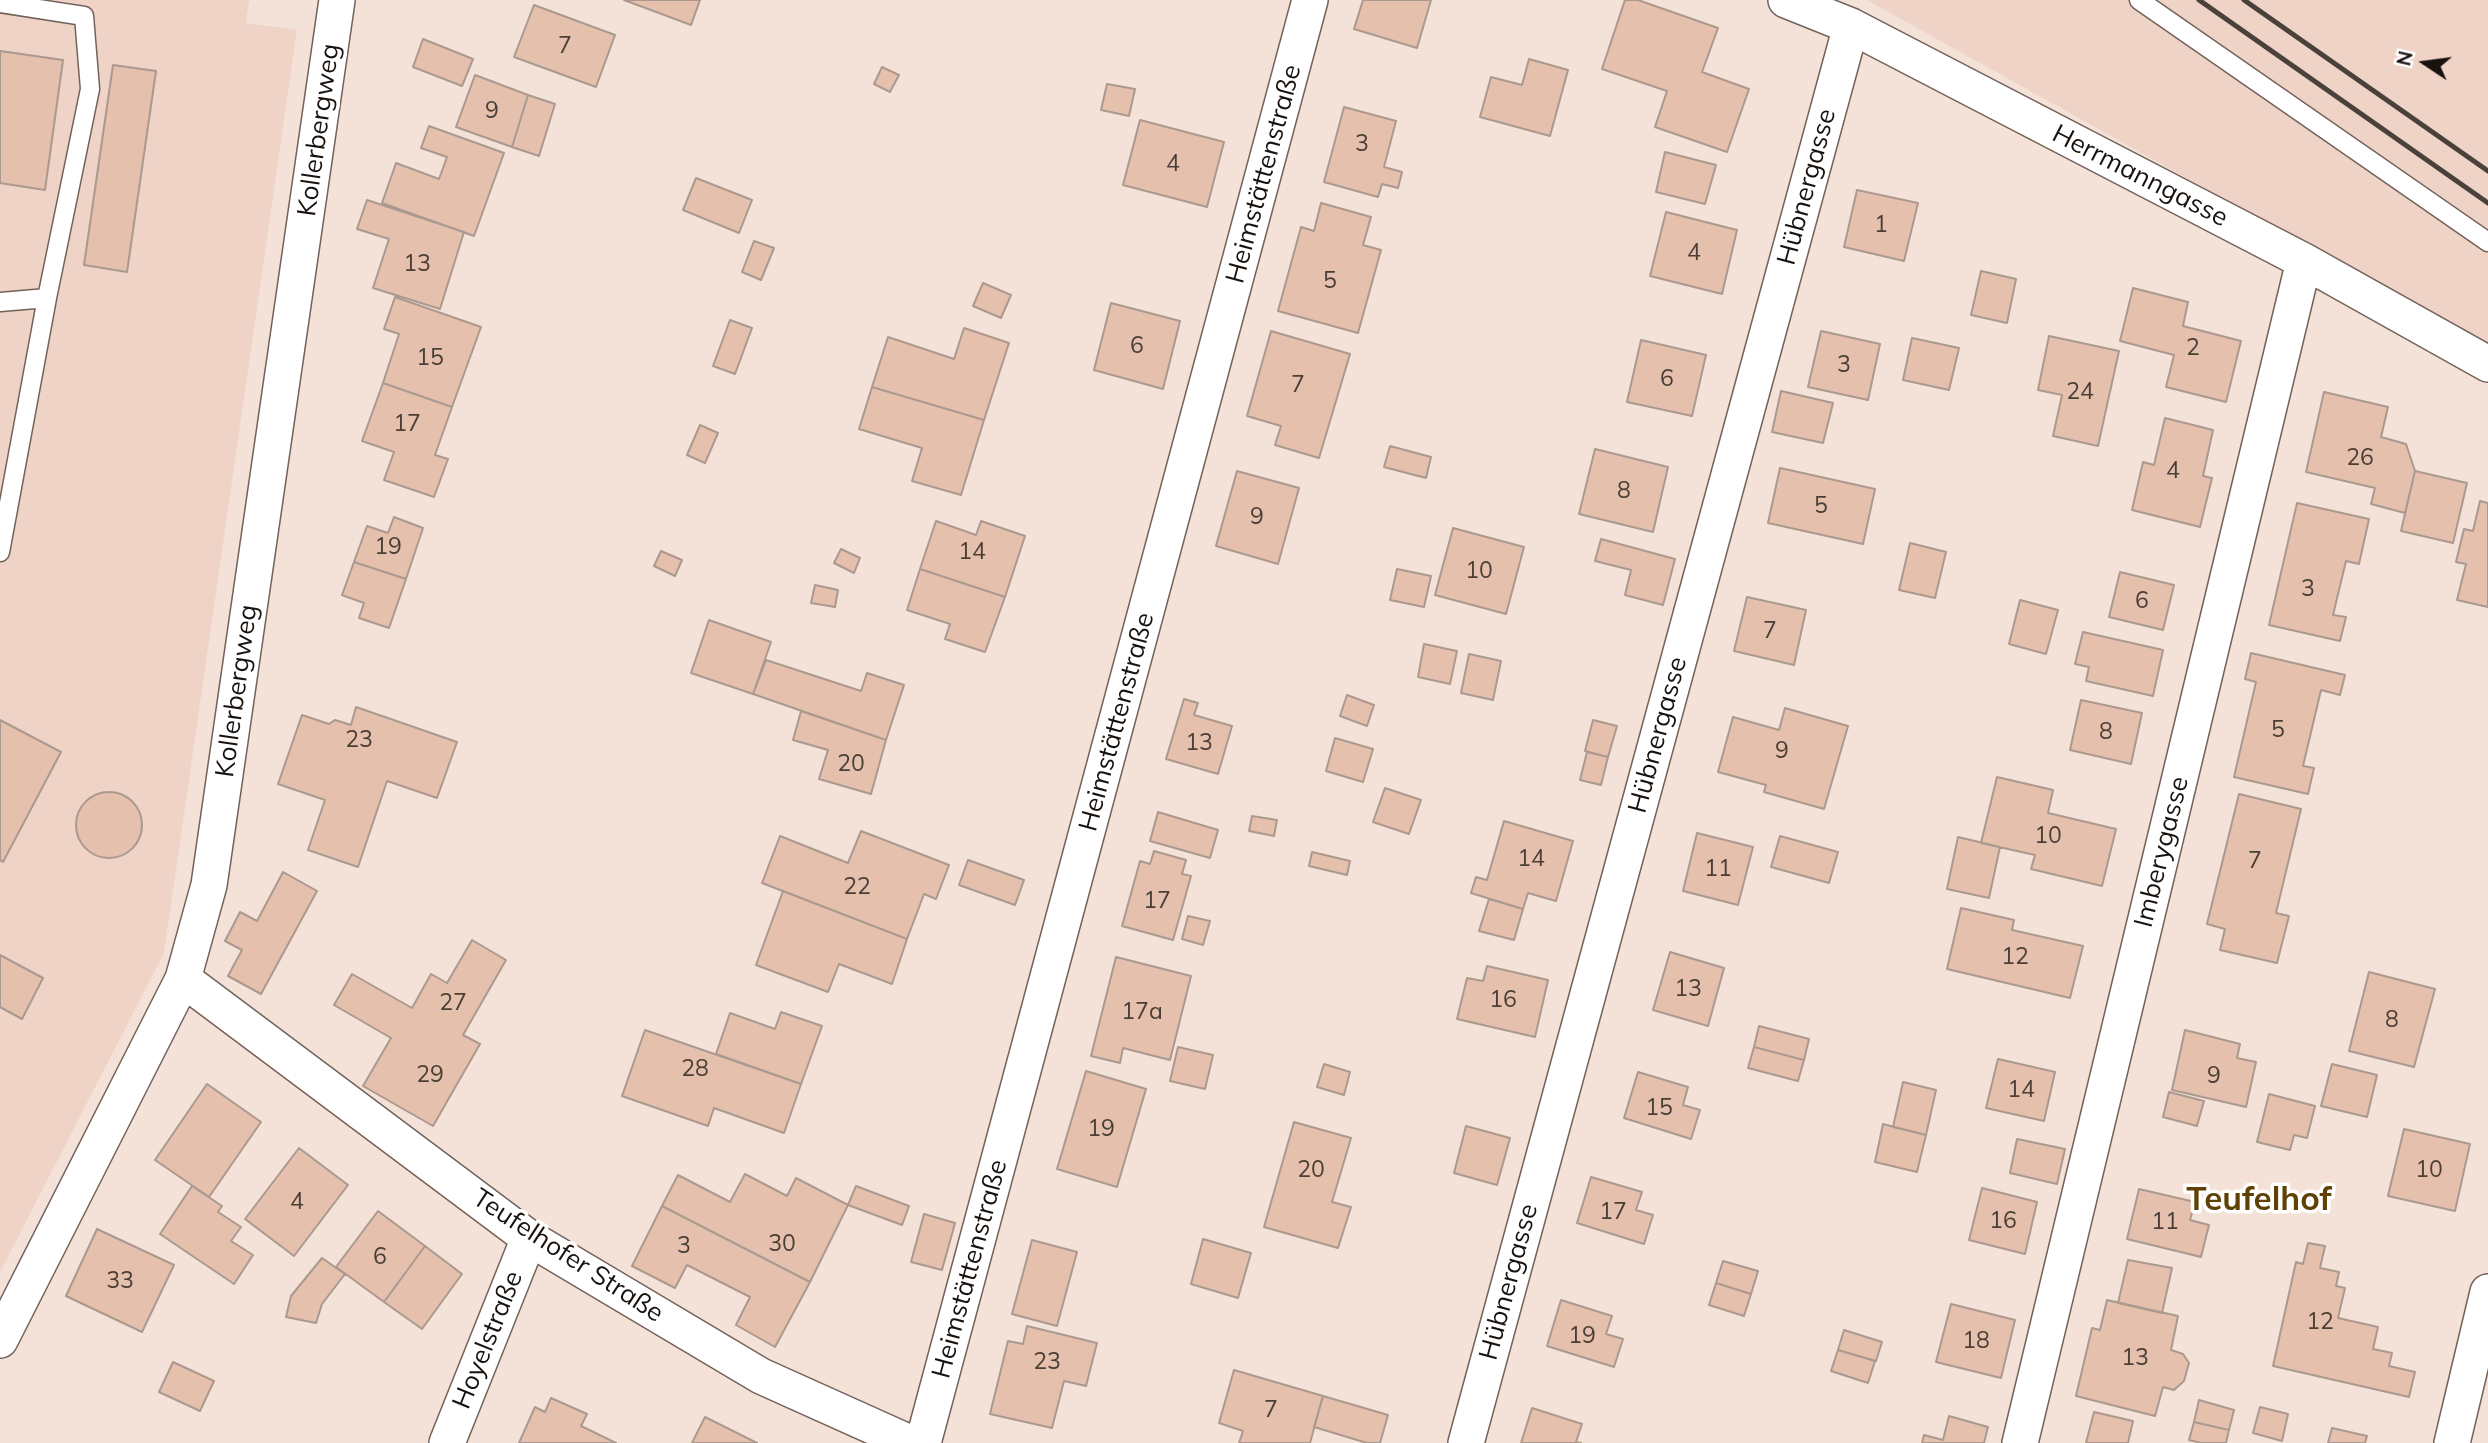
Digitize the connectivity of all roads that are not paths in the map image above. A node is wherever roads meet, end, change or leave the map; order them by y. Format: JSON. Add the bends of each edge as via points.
{"nodes":[{"id":1,"x":337,"y":0,"type":"edge"},
{"id":2,"x":1310,"y":0,"type":"edge"},
{"id":3,"x":1786,"y":0,"type":"edge"},
{"id":4,"x":2139,"y":0,"type":"edge"},
{"id":5,"x":0,"y":3,"type":"edge"},
{"id":6,"x":1851,"y":26,"type":"junction"},
{"id":7,"x":2488,"y":242,"type":"edge"},
{"id":8,"x":2304,"y":261,"type":"junction"},
{"id":9,"x":47,"y":298,"type":"junction"},
{"id":10,"x":0,"y":302,"type":"edge"},
{"id":11,"x":2488,"y":364,"type":"edge"},
{"id":12,"x":0,"y":552,"type":"edge"},
{"id":13,"x":183,"y":979,"type":"junction"},
{"id":14,"x":529,"y":1238,"type":"junction"},
{"id":15,"x":2488,"y":1292,"type":"edge"},
{"id":16,"x":0,"y":1340,"type":"edge"},
{"id":17,"x":447,"y":1443,"type":"edge"},
{"id":18,"x":910,"y":1443,"type":"edge"},
{"id":19,"x":923,"y":1443,"type":"edge"},
{"id":20,"x":1466,"y":1443,"type":"edge"},
{"id":21,"x":2020,"y":1443,"type":"edge"},
{"id":22,"x":2452,"y":1443,"type":"edge"}],
"edges":[{"from":1,"to":13,"type":"street","name":"Kollerbergweg","via":[[209,885]]},
{"from":2,"to":19,"type":"street","name":"Heimstättenstraße"},
{"from":3,"to":6,"type":"street","name":"Herrmanngasse"},
{"from":4,"to":7,"type":"lane"},
{"from":5,"to":9,"type":"lane","via":[[84,16],[90,89]]},
{"from":6,"to":8,"type":"street","name":"Herrmanngasse"},
{"from":6,"to":20,"type":"street","name":"Hübnergasse"},
{"from":8,"to":11,"type":"street","name":"Herrmanngasse"},
{"from":8,"to":21,"type":"street","name":"Imberygasse"},
{"from":9,"to":10,"type":"lane"},
{"from":9,"to":12,"type":"lane"},
{"from":13,"to":14,"type":"street","name":"Teufelhofer Straße"},
{"from":13,"to":16,"type":"street","name":"Kollerbergweg"},
{"from":14,"to":17,"type":"street","name":"Hoyelstraße"},
{"from":14,"to":18,"type":"street","name":"Teufelhofer Straße","via":[[761,1376]]},
{"from":15,"to":22,"type":"street"}]}
